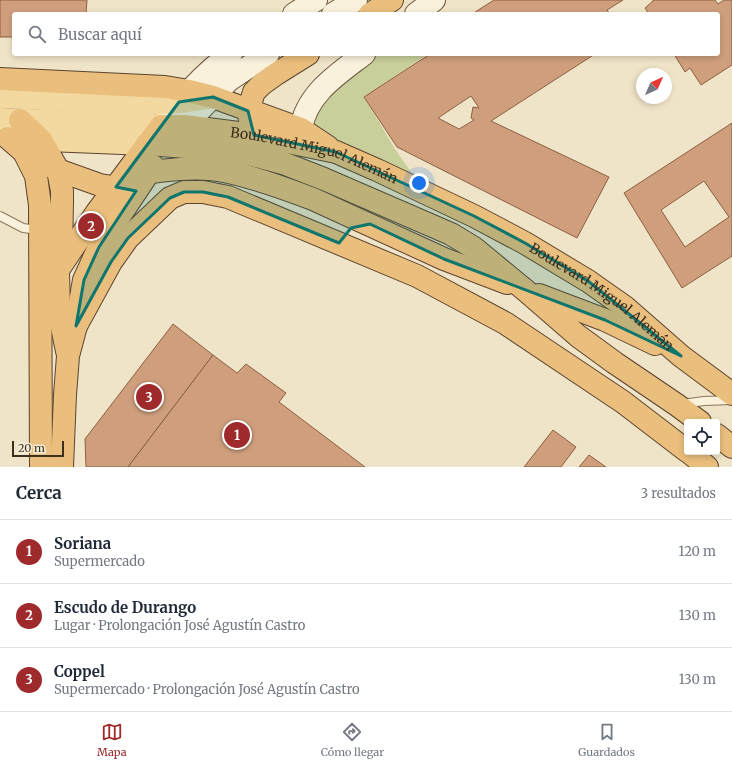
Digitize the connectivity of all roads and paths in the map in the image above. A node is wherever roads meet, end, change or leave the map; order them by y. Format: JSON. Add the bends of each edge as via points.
{"nodes":[{"id":1,"x":316,"y":0,"type":"edge"},
{"id":2,"x":356,"y":0,"type":"edge"},
{"id":3,"x":392,"y":0,"type":"edge"},
{"id":4,"x":434,"y":0,"type":"edge"},
{"id":5,"x":297,"y":12,"type":"edge"},
{"id":6,"x":336,"y":12,"type":"edge"},
{"id":7,"x":373,"y":12,"type":"edge"},
{"id":8,"x":419,"y":12,"type":"edge"},
{"id":9,"x":228,"y":56,"type":"edge"},
{"id":10,"x":265,"y":56,"type":"edge"},
{"id":11,"x":305,"y":56,"type":"edge"},
{"id":12,"x":361,"y":56,"type":"edge"},
{"id":13,"x":0,"y":79,"type":"edge"},
{"id":14,"x":184,"y":96,"type":"junction"},
{"id":15,"x":0,"y":97,"type":"edge"},
{"id":16,"x":213,"y":97,"type":"junction"},
{"id":17,"x":248,"y":111,"type":"junction"},
{"id":18,"x":184,"y":126,"type":"junction"},
{"id":19,"x":301,"y":129,"type":"junction"},
{"id":20,"x":16,"y":134,"type":"edge"},
{"id":21,"x":165,"y":136,"type":"junction"},
{"id":22,"x":147,"y":144,"type":"junction"},
{"id":23,"x":255,"y":145,"type":"junction"},
{"id":24,"x":336,"y":152,"type":"junction"},
{"id":25,"x":58,"y":170,"type":"junction"},
{"id":26,"x":148,"y":172,"type":"junction"},
{"id":27,"x":125,"y":185,"type":"junction"},
{"id":28,"x":170,"y":198,"type":"junction"},
{"id":29,"x":0,"y":216,"type":"edge"},
{"id":30,"x":370,"y":224,"type":"junction"},
{"id":31,"x":51,"y":232,"type":"junction"},
{"id":32,"x":339,"y":242,"type":"junction"},
{"id":33,"x":58,"y":270,"type":"junction"},
{"id":34,"x":525,"y":290,"type":"junction"},
{"id":35,"x":41,"y":305,"type":"junction"},
{"id":36,"x":76,"y":326,"type":"junction"},
{"id":37,"x":68,"y":356,"type":"junction"},
{"id":38,"x":681,"y":356,"type":"junction"},
{"id":39,"x":732,"y":394,"type":"edge"},
{"id":40,"x":732,"y":400,"type":"edge"},
{"id":41,"x":677,"y":404,"type":"junction"},
{"id":42,"x":696,"y":419,"type":"edge"},
{"id":43,"x":720,"y":437,"type":"edge"},
{"id":44,"x":732,"y":447,"type":"edge"},
{"id":45,"x":684,"y":448,"type":"edge"},
{"id":46,"x":693,"y":455,"type":"edge"},
{"id":47,"x":41,"y":467,"type":"edge"},
{"id":48,"x":62,"y":467,"type":"edge"},
{"id":49,"x":707,"y":467,"type":"edge"}],
"edges":[{"from":1,"to":5,"type":"main road"},
{"from":2,"to":6,"type":"main road"},
{"from":3,"to":7,"type":"highway"},
{"from":4,"to":8,"type":"main road"},
{"from":9,"to":14,"type":"main road","via":[[212,68]]},
{"from":10,"to":16,"type":"main road","via":[[229,80]]},
{"from":11,"to":17,"type":"highway","via":[[262,84],[254,92]]},
{"from":12,"to":19,"type":"main road","via":[[328,81],[314,97]]},
{"from":13,"to":14,"type":"highway","via":[[165,87]]},
{"from":14,"to":15,"type":"main road","via":[[146,104]]},
{"from":14,"to":16,"type":"highway"},
{"from":14,"to":21,"type":"main road"},
{"from":16,"to":17,"type":"highway"},
{"from":16,"to":18,"type":"main road"},
{"from":17,"to":19,"type":"highway"},
{"from":17,"to":23,"type":"highway"},
{"from":18,"to":21,"type":"highway","name":"Boulevard Miguel Alemán"},
{"from":18,"to":23,"type":"highway","name":"Boulevard Miguel Alemán"},
{"from":19,"to":24,"type":"highway"},
{"from":20,"to":21,"type":"main road","name":"Boulevard Miguel Alemán","via":[[139,124]]},
{"from":20,"to":22,"type":"main road"},
{"from":20,"to":25,"type":"highway"},
{"from":20,"to":31,"type":"highway","via":[[36,176],[40,205]]},
{"from":21,"to":22,"type":"highway"},
{"from":21,"to":23,"type":"highway","name":"Boulevard Miguel Alemán","via":[[226,150]]},
{"from":21,"to":26,"type":"highway"},
{"from":22,"to":27,"type":"highway"},
{"from":23,"to":24,"type":"highway","name":"Boulevard Miguel Alemán"},
{"from":23,"to":34,"type":"highway","name":"Boulevard Miguel Alemán","via":[[283,163],[451,234],[474,248]]},
{"from":24,"to":38,"type":"highway","name":"Boulevard Miguel Alemán","via":[[474,216],[525,243],[588,281],[624,307]]},
{"from":25,"to":27,"type":"highway","via":[[100,185]]},
{"from":25,"to":31,"type":"highway","via":[[62,191]]},
{"from":26,"to":27,"type":"highway"},
{"from":26,"to":30,"type":"highway","via":[[211,169],[243,176],[295,192]]},
{"from":27,"to":28,"type":"highway"},
{"from":27,"to":33,"type":"highway","via":[[97,212]]},
{"from":27,"to":36,"type":"highway","via":[[84,280]]},
{"from":28,"to":32,"type":"highway","via":[[184,192],[203,192],[228,197]]},
{"from":28,"to":36,"type":"highway","via":[[128,238],[111,262]]},
{"from":29,"to":31,"type":"lane","via":[[23,228]]},
{"from":30,"to":32,"type":"highway","via":[[351,228],[344,233]]},
{"from":30,"to":34,"type":"highway","via":[[444,259]]},
{"from":31,"to":33,"type":"highway","via":[[61,248]]},
{"from":31,"to":35,"type":"highway"},
{"from":32,"to":45,"type":"highway","via":[[417,276],[505,323],[623,402]]},
{"from":33,"to":35,"type":"highway"},
{"from":33,"to":37,"type":"highway","via":[[59,312]]},
{"from":34,"to":38,"type":"highway","via":[[605,320]]},
{"from":34,"to":41,"type":"highway","name":"Boulevard Miguel Alemán","via":[[584,340]]},
{"from":35,"to":47,"type":"highway"},
{"from":36,"to":37,"type":"highway"},
{"from":37,"to":48,"type":"highway"},
{"from":38,"to":39,"type":"highway","name":"Boulevard Miguel Alemán"},
{"from":40,"to":41,"type":"lane"},
{"from":41,"to":42,"type":"highway","name":"Boulevard Miguel Alemán"},
{"from":43,"to":44,"type":"highway"},
{"from":46,"to":49,"type":"highway"}]}
